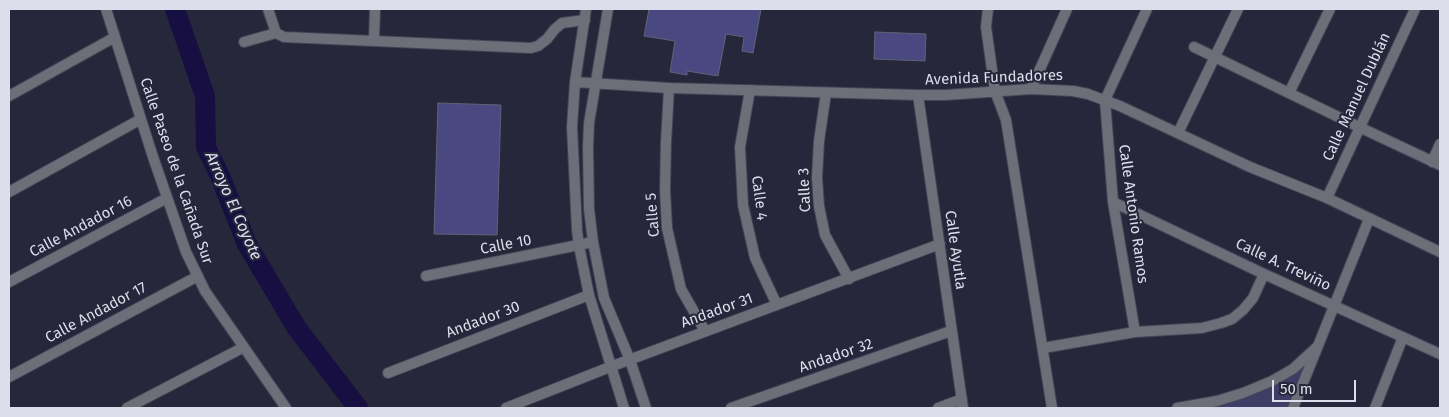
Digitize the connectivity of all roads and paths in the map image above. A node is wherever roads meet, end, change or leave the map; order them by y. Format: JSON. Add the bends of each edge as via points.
{"nodes":[{"id":1,"x":106,"y":9,"type":"edge"},
{"id":2,"x":268,"y":9,"type":"edge"},
{"id":3,"x":375,"y":9,"type":"edge"},
{"id":4,"x":586,"y":9,"type":"edge"},
{"id":5,"x":608,"y":9,"type":"edge"},
{"id":6,"x":988,"y":9,"type":"edge"},
{"id":7,"x":1067,"y":9,"type":"edge"},
{"id":8,"x":1147,"y":9,"type":"edge"},
{"id":9,"x":1238,"y":9,"type":"edge"},
{"id":10,"x":1330,"y":9,"type":"edge"},
{"id":11,"x":1415,"y":9,"type":"edge"},
{"id":12,"x":585,"y":20,"type":"junction"},
{"id":13,"x":276,"y":33,"type":"junction"},
{"id":14,"x":115,"y":37,"type":"junction"},
{"id":15,"x":374,"y":41,"type":"junction"},
{"id":16,"x":244,"y":42,"type":"dead end"},
{"id":17,"x":1194,"y":47,"type":"dead end"},
{"id":18,"x":1216,"y":58,"type":"junction"},
{"id":19,"x":575,"y":82,"type":"junction"},
{"id":20,"x":597,"y":84,"type":"junction"},
{"id":21,"x":670,"y":88,"type":"junction"},
{"id":22,"x":1030,"y":89,"type":"junction"},
{"id":23,"x":750,"y":90,"type":"junction"},
{"id":24,"x":995,"y":91,"type":"junction"},
{"id":25,"x":826,"y":93,"type":"junction"},
{"id":26,"x":1289,"y":93,"type":"junction"},
{"id":27,"x":918,"y":95,"type":"junction"},
{"id":28,"x":9,"y":96,"type":"edge"},
{"id":29,"x":1105,"y":100,"type":"junction"},
{"id":30,"x":141,"y":119,"type":"junction"},
{"id":31,"x":1359,"y":127,"type":"junction"},
{"id":32,"x":1178,"y":133,"type":"junction"},
{"id":33,"x":1440,"y":144,"type":"edge"},
{"id":34,"x":1436,"y":163,"type":"edge"},
{"id":35,"x":9,"y":192,"type":"edge"},
{"id":36,"x":167,"y":198,"type":"junction"},
{"id":37,"x":1327,"y":198,"type":"junction"},
{"id":38,"x":1113,"y":202,"type":"junction"},
{"id":39,"x":589,"y":209,"type":"junction"},
{"id":40,"x":576,"y":210,"type":"junction"},
{"id":41,"x":1370,"y":219,"type":"junction"},
{"id":42,"x":593,"y":242,"type":"junction"},
{"id":43,"x":940,"y":244,"type":"junction"},
{"id":44,"x":578,"y":246,"type":"junction"},
{"id":45,"x":1440,"y":252,"type":"edge"},
{"id":46,"x":1264,"y":274,"type":"junction"},
{"id":47,"x":198,"y":276,"type":"junction"},
{"id":48,"x":426,"y":276,"type":"dead end"},
{"id":49,"x":848,"y":279,"type":"junction"},
{"id":50,"x":9,"y":282,"type":"edge"},
{"id":51,"x":589,"y":294,"type":"junction"},
{"id":52,"x":777,"y":305,"type":"junction"},
{"id":53,"x":1334,"y":306,"type":"junction"},
{"id":54,"x":705,"y":331,"type":"junction"},
{"id":55,"x":951,"y":332,"type":"junction"},
{"id":56,"x":1135,"y":332,"type":"junction"},
{"id":57,"x":1403,"y":337,"type":"junction"},
{"id":58,"x":1319,"y":344,"type":"junction"},
{"id":59,"x":244,"y":347,"type":"junction"},
{"id":60,"x":1043,"y":348,"type":"junction"},
{"id":61,"x":1440,"y":354,"type":"edge"},
{"id":62,"x":630,"y":360,"type":"junction"},
{"id":63,"x":610,"y":367,"type":"junction"},
{"id":64,"x":388,"y":373,"type":"dead end"},
{"id":65,"x":9,"y":377,"type":"edge"},
{"id":66,"x":962,"y":404,"type":"edge"},
{"id":67,"x":128,"y":408,"type":"edge"},
{"id":68,"x":286,"y":408,"type":"edge"},
{"id":69,"x":506,"y":408,"type":"edge"},
{"id":70,"x":624,"y":408,"type":"edge"},
{"id":71,"x":646,"y":408,"type":"edge"},
{"id":72,"x":731,"y":408,"type":"edge"},
{"id":73,"x":938,"y":408,"type":"edge"},
{"id":74,"x":1052,"y":408,"type":"edge"},
{"id":75,"x":1177,"y":408,"type":"edge"},
{"id":76,"x":1293,"y":408,"type":"edge"},
{"id":77,"x":1375,"y":408,"type":"edge"}],
"edges":[{"from":1,"to":14,"type":"street","name":"Calle Paseo de la Cañada Sur"},
{"from":2,"to":13,"type":"street"},
{"from":3,"to":15,"type":"street"},
{"from":4,"to":12,"type":"street"},
{"from":5,"to":20,"type":"street"},
{"from":6,"to":24,"type":"street","via":[[986,26]]},
{"from":7,"to":22,"type":"street"},
{"from":8,"to":29,"type":"street"},
{"from":9,"to":18,"type":"street"},
{"from":10,"to":26,"type":"street"},
{"from":11,"to":31,"type":"street","name":"Calle Manuel Dublán"},
{"from":12,"to":15,"type":"street","via":[[562,23],[547,39],[531,48]]},
{"from":12,"to":19,"type":"street"},
{"from":13,"to":15,"type":"street","via":[[284,37]]},
{"from":13,"to":16,"type":"street"},
{"from":14,"to":28,"type":"street"},
{"from":14,"to":30,"type":"street","name":"Calle Paseo de la Cañada Sur"},
{"from":17,"to":18,"type":"street"},
{"from":18,"to":26,"type":"street"},
{"from":18,"to":32,"type":"street"},
{"from":19,"to":20,"type":"street","name":"Avenida Fundadores"},
{"from":19,"to":40,"type":"street","via":[[572,127]]},
{"from":20,"to":21,"type":"street","name":"Avenida Fundadores"},
{"from":20,"to":39,"type":"street","via":[[588,147]]},
{"from":21,"to":23,"type":"street","name":"Avenida Fundadores"},
{"from":21,"to":54,"type":"street","name":"Calle 5","via":[[665,162],[667,228],[680,289]]},
{"from":22,"to":24,"type":"street","name":"Avenida Fundadores"},
{"from":22,"to":29,"type":"street","name":"Avenida Fundadores","via":[[1073,91]]},
{"from":23,"to":25,"type":"street","name":"Avenida Fundadores"},
{"from":23,"to":52,"type":"street","name":"Calle 4","via":[[740,147],[743,205],[755,258]]},
{"from":24,"to":27,"type":"street","name":"Avenida Fundadores"},
{"from":24,"to":60,"type":"street","via":[[1006,120]]},
{"from":25,"to":27,"type":"street","name":"Avenida Fundadores"},
{"from":25,"to":49,"type":"street","name":"Calle 3","via":[[817,178],[819,206],[825,235]]},
{"from":26,"to":31,"type":"street"},
{"from":27,"to":43,"type":"street","name":"Calle Ayutla"},
{"from":29,"to":32,"type":"street","name":"Avenida Fundadores"},
{"from":29,"to":38,"type":"street","name":"Calle Antonio Ramos"},
{"from":30,"to":35,"type":"street"},
{"from":30,"to":36,"type":"street","name":"Calle Paseo de la Cañada Sur"},
{"from":31,"to":34,"type":"street"},
{"from":31,"to":37,"type":"street","name":"Calle Manuel Dublán"},
{"from":32,"to":37,"type":"street","name":"Avenida Fundadores"},
{"from":33,"to":34,"type":"street"},
{"from":36,"to":47,"type":"street","name":"Calle Paseo de la Cañada Sur"},
{"from":36,"to":50,"type":"street","name":"Calle Andador 16"},
{"from":37,"to":41,"type":"street","name":"Avenida Fundadores"},
{"from":38,"to":46,"type":"street","name":"Calle A. Treviño"},
{"from":38,"to":56,"type":"street","name":"Calle Antonio Ramos"},
{"from":39,"to":40,"type":"street"},
{"from":39,"to":42,"type":"street"},
{"from":40,"to":44,"type":"street"},
{"from":41,"to":45,"type":"street","name":"Avenida Fundadores"},
{"from":41,"to":53,"type":"street"},
{"from":42,"to":44,"type":"street","name":"Calle 10"},
{"from":42,"to":62,"type":"street","via":[[604,298]]},
{"from":43,"to":49,"type":"street","name":"Andador 31"},
{"from":43,"to":55,"type":"street","name":"Calle Ayutla"},
{"from":44,"to":48,"type":"street","name":"Calle 10"},
{"from":44,"to":51,"type":"street"},
{"from":46,"to":53,"type":"street","name":"Calle A. Treviño"},
{"from":46,"to":56,"type":"street","via":[[1253,298],[1232,319],[1202,328]]},
{"from":47,"to":59,"type":"street","name":"Calle Paseo de la Cañada Sur"},
{"from":47,"to":65,"type":"street","name":"Calle Andador 17"},
{"from":49,"to":52,"type":"street","name":"Andador 31"},
{"from":51,"to":63,"type":"street"},
{"from":51,"to":64,"type":"street","name":"Andador 30"},
{"from":52,"to":54,"type":"street","name":"Andador 31"},
{"from":53,"to":57,"type":"street","name":"Calle A. Treviño"},
{"from":53,"to":58,"type":"street"},
{"from":54,"to":62,"type":"street","name":"Andador 31"},
{"from":55,"to":66,"type":"street","name":"Calle Ayutla"},
{"from":55,"to":72,"type":"street","name":"Andador 32"},
{"from":56,"to":60,"type":"street"},
{"from":57,"to":61,"type":"street","name":"Calle A. Treviño"},
{"from":57,"to":77,"type":"street"},
{"from":58,"to":75,"type":"street","via":[[1293,369],[1272,381],[1217,401]]},
{"from":58,"to":76,"type":"street"},
{"from":59,"to":67,"type":"street"},
{"from":59,"to":68,"type":"street","name":"Calle Paseo de la Cañada Sur"},
{"from":60,"to":74,"type":"street"},
{"from":62,"to":63,"type":"street","name":"Andador 31"},
{"from":62,"to":71,"type":"street"},
{"from":63,"to":69,"type":"street","name":"Andador 31"},
{"from":63,"to":70,"type":"street"},
{"from":66,"to":73,"type":"street"}]}
